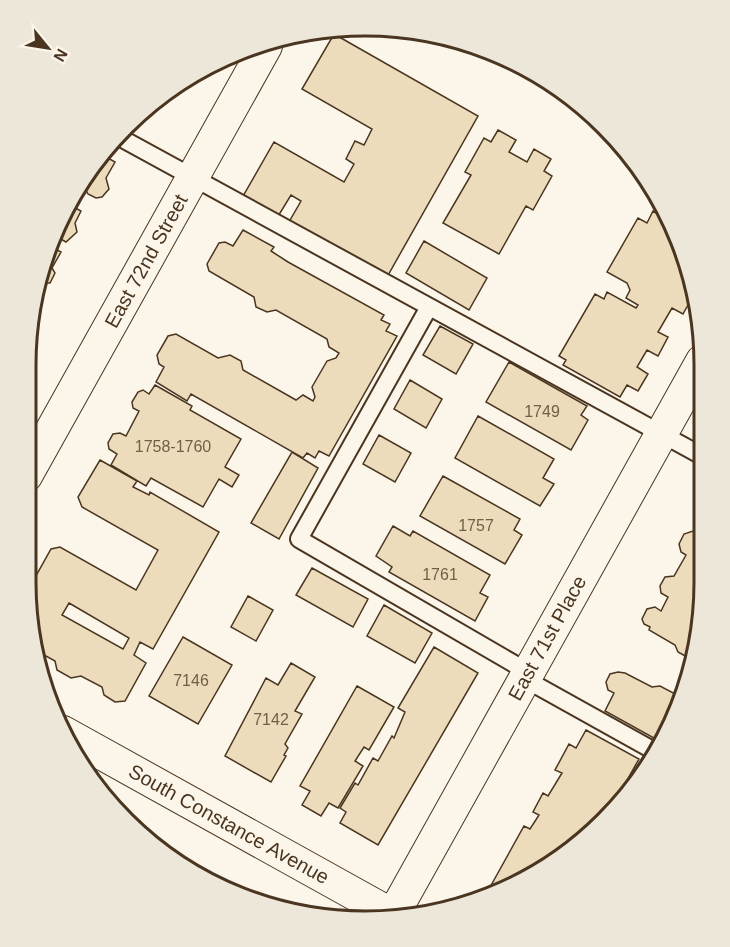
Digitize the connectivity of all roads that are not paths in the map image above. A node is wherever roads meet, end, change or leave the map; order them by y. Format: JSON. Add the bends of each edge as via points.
{"nodes":[{"id":1,"x":263,"y":52,"type":"edge"},
{"id":2,"x":125,"y":141,"type":"edge"},
{"id":3,"x":192,"y":177,"type":"junction"},
{"id":4,"x":429,"y":307,"type":"junction"},
{"id":5,"x":694,"y":375,"type":"edge"},
{"id":6,"x":661,"y":434,"type":"junction"},
{"id":7,"x":694,"y":452,"type":"edge"},
{"id":8,"x":36,"y":458,"type":"edge"},
{"id":9,"x":526,"y":676,"type":"junction"},
{"id":10,"x":76,"y":739,"type":"edge"},
{"id":11,"x":649,"y":748,"type":"edge"},
{"id":12,"x":398,"y":909,"type":"edge"},
{"id":13,"x":383,"y":910,"type":"edge"}],
"edges":[{"from":1,"to":3,"type":"street","name":"East 72nd Street"},
{"from":2,"to":3,"type":"lane"},
{"from":3,"to":4,"type":"lane"},
{"from":3,"to":8,"type":"street","name":"East 72nd Street"},
{"from":4,"to":6,"type":"lane"},
{"from":4,"to":9,"type":"lane","via":[[299,539]]},
{"from":5,"to":6,"type":"street","name":"East 71st Place"},
{"from":6,"to":7,"type":"lane"},
{"from":6,"to":9,"type":"street","name":"East 71st Place"},
{"from":9,"to":11,"type":"lane"},
{"from":9,"to":12,"type":"street","name":"East 71st Place"},
{"from":10,"to":13,"type":"street","name":"South Constance Avenue"}]}
